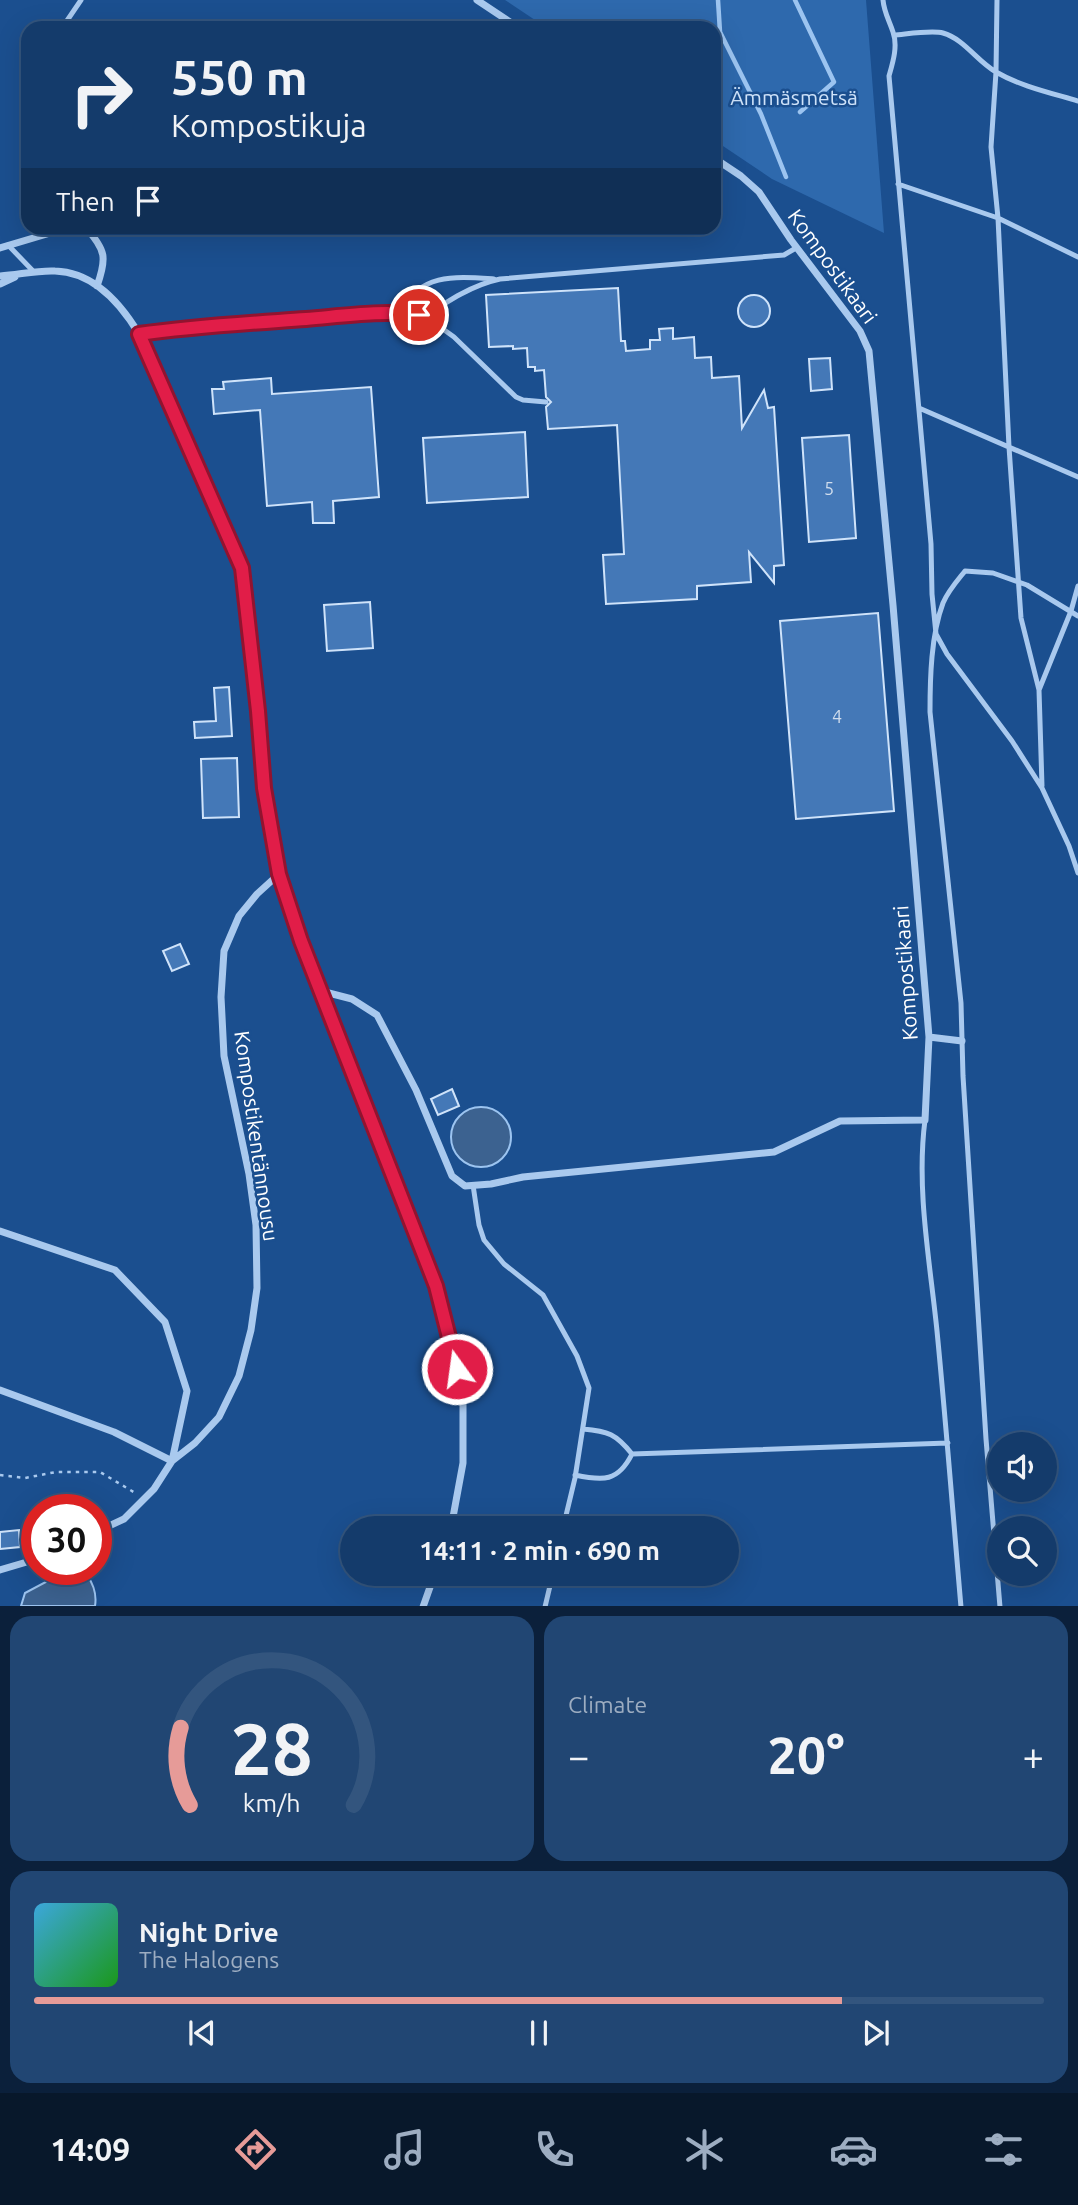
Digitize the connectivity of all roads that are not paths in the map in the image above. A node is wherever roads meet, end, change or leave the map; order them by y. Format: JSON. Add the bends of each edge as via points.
{"nodes":[{"id":1,"x":81,"y":0,"type":"edge"},
{"id":2,"x":477,"y":0,"type":"edge"},
{"id":3,"x":883,"y":0,"type":"edge"},
{"id":4,"x":997,"y":0,"type":"edge"},
{"id":5,"x":67,"y":21,"type":"edge"},
{"id":6,"x":508,"y":21,"type":"edge"},
{"id":7,"x":894,"y":35,"type":"junction"},
{"id":8,"x":996,"y":72,"type":"junction"},
{"id":9,"x":1078,"y":101,"type":"edge"},
{"id":10,"x":721,"y":163,"type":"edge"},
{"id":11,"x":898,"y":184,"type":"junction"},
{"id":12,"x":998,"y":218,"type":"junction"},
{"id":13,"x":42,"y":235,"type":"edge"},
{"id":14,"x":92,"y":235,"type":"edge"},
{"id":15,"x":4,"y":246,"type":"edge"},
{"id":16,"x":796,"y":248,"type":"junction"},
{"id":17,"x":1078,"y":257,"type":"edge"},
{"id":18,"x":34,"y":272,"type":"junction"},
{"id":19,"x":22,"y":274,"type":"junction"},
{"id":20,"x":0,"y":276,"type":"edge"},
{"id":21,"x":500,"y":279,"type":"junction"},
{"id":22,"x":0,"y":284,"type":"edge"},
{"id":23,"x":97,"y":286,"type":"junction"},
{"id":24,"x":398,"y":313,"type":"junction"},
{"id":25,"x":426,"y":318,"type":"junction"},
{"id":26,"x":139,"y":334,"type":"junction"},
{"id":27,"x":546,"y":402,"type":"dead end"},
{"id":28,"x":919,"y":408,"type":"junction"},
{"id":29,"x":1009,"y":447,"type":"junction"},
{"id":30,"x":1078,"y":477,"type":"edge"},
{"id":31,"x":1017,"y":581,"type":"junction"},
{"id":32,"x":1078,"y":586,"type":"edge"},
{"id":33,"x":1071,"y":611,"type":"junction"},
{"id":34,"x":1078,"y":616,"type":"edge"},
{"id":35,"x":936,"y":634,"type":"junction"},
{"id":36,"x":1039,"y":690,"type":"junction"},
{"id":37,"x":1042,"y":788,"type":"junction"},
{"id":38,"x":1078,"y":873,"type":"edge"},
{"id":39,"x":279,"y":874,"type":"junction"},
{"id":40,"x":321,"y":990,"type":"junction"},
{"id":41,"x":929,"y":1037,"type":"junction"},
{"id":42,"x":962,"y":1041,"type":"junction"},
{"id":43,"x":925,"y":1120,"type":"junction"},
{"id":44,"x":473,"y":1185,"type":"junction"},
{"id":45,"x":0,"y":1231,"type":"edge"},
{"id":46,"x":0,"y":1390,"type":"edge"},
{"id":47,"x":583,"y":1429,"type":"junction"},
{"id":48,"x":948,"y":1443,"type":"junction"},
{"id":49,"x":632,"y":1454,"type":"junction"},
{"id":50,"x":172,"y":1461,"type":"junction"},
{"id":51,"x":575,"y":1475,"type":"junction"},
{"id":52,"x":453,"y":1516,"type":"edge"},
{"id":53,"x":566,"y":1516,"type":"edge"},
{"id":54,"x":112,"y":1525,"type":"edge"},
{"id":55,"x":21,"y":1564,"type":"edge"},
{"id":56,"x":0,"y":1570,"type":"edge"},
{"id":57,"x":430,"y":1586,"type":"edge"},
{"id":58,"x":550,"y":1586,"type":"edge"},
{"id":59,"x":423,"y":1606,"type":"edge"},
{"id":60,"x":545,"y":1606,"type":"edge"},
{"id":61,"x":961,"y":1606,"type":"edge"},
{"id":62,"x":1000,"y":1606,"type":"edge"}],
"edges":[{"from":1,"to":5,"type":"lane"},
{"from":2,"to":6,"type":"street"},
{"from":3,"to":7,"type":"lane"},
{"from":4,"to":8,"type":"lane"},
{"from":7,"to":8,"type":"lane","via":[[942,32]]},
{"from":7,"to":11,"type":"lane","via":[[895,56],[889,76]]},
{"from":8,"to":9,"type":"lane"},
{"from":8,"to":12,"type":"lane","via":[[990,147]]},
{"from":10,"to":16,"type":"street","name":"Kompostikaari","via":[[760,192]]},
{"from":11,"to":12,"type":"lane"},
{"from":11,"to":28,"type":"lane"},
{"from":12,"to":17,"type":"lane"},
{"from":12,"to":29,"type":"lane"},
{"from":13,"to":15,"type":"street"},
{"from":14,"to":23,"type":"street","via":[[104,254]]},
{"from":15,"to":18,"type":"lane"},
{"from":16,"to":21,"type":"lane","via":[[784,255]]},
{"from":16,"to":41,"type":"street","name":"Kompostikaari","via":[[860,331],[869,351]]},
{"from":18,"to":19,"type":"street"},
{"from":18,"to":23,"type":"street","via":[[74,274]]},
{"from":19,"to":20,"type":"street"},
{"from":19,"to":22,"type":"street"},
{"from":21,"to":24,"type":"lane","via":[[438,279],[413,293]]},
{"from":21,"to":25,"type":"lane","via":[[464,292]]},
{"from":23,"to":26,"type":"street","via":[[126,313]]},
{"from":24,"to":25,"type":"street"},
{"from":24,"to":26,"type":"street"},
{"from":25,"to":27,"type":"lane","via":[[454,337],[516,397]]},
{"from":26,"to":39,"type":"street","via":[[242,568],[264,788]]},
{"from":28,"to":29,"type":"lane"},
{"from":28,"to":35,"type":"lane"},
{"from":29,"to":30,"type":"lane"},
{"from":29,"to":31,"type":"lane"},
{"from":31,"to":33,"type":"lane"},
{"from":31,"to":35,"type":"lane","via":[[965,571],[943,603]]},
{"from":31,"to":36,"type":"lane"},
{"from":32,"to":33,"type":"lane"},
{"from":33,"to":34,"type":"lane"},
{"from":33,"to":36,"type":"lane"},
{"from":35,"to":37,"type":"lane"},
{"from":35,"to":42,"type":"lane","via":[[930,712],[953,910]]},
{"from":36,"to":37,"type":"lane"},
{"from":37,"to":38,"type":"lane"},
{"from":39,"to":40,"type":"street"},
{"from":39,"to":50,"type":"street","name":"Kompostikentännousu","via":[[239,916],[224,951],[221,997],[224,1056],[256,1225],[257,1288],[251,1330],[239,1376],[219,1417]]},
{"from":40,"to":44,"type":"street","via":[[352,999],[377,1015],[416,1090],[452,1176],[465,1186]]},
{"from":40,"to":52,"type":"street","via":[[436,1286],[457,1369],[463,1403],[463,1463]]},
{"from":41,"to":42,"type":"street"},
{"from":41,"to":43,"type":"street","name":"Kompostikaari"},
{"from":42,"to":62,"type":"lane"},
{"from":43,"to":44,"type":"street","via":[[840,1121],[774,1152]]},
{"from":43,"to":48,"type":"lane","via":[[921,1153]]},
{"from":44,"to":47,"type":"lane","via":[[484,1240],[503,1264],[543,1295],[577,1356],[589,1388]]},
{"from":45,"to":50,"type":"street","via":[[115,1270],[165,1322],[187,1391]]},
{"from":46,"to":50,"type":"street","via":[[114,1432]]},
{"from":47,"to":49,"type":"lane","via":[[610,1433]]},
{"from":47,"to":51,"type":"lane"},
{"from":48,"to":49,"type":"lane"},
{"from":48,"to":61,"type":"lane"},
{"from":49,"to":51,"type":"lane","via":[[615,1476]]},
{"from":50,"to":54,"type":"street","via":[[154,1489],[124,1519]]},
{"from":51,"to":53,"type":"lane"},
{"from":55,"to":56,"type":"street"},
{"from":57,"to":59,"type":"street"},
{"from":58,"to":60,"type":"lane"}]}
